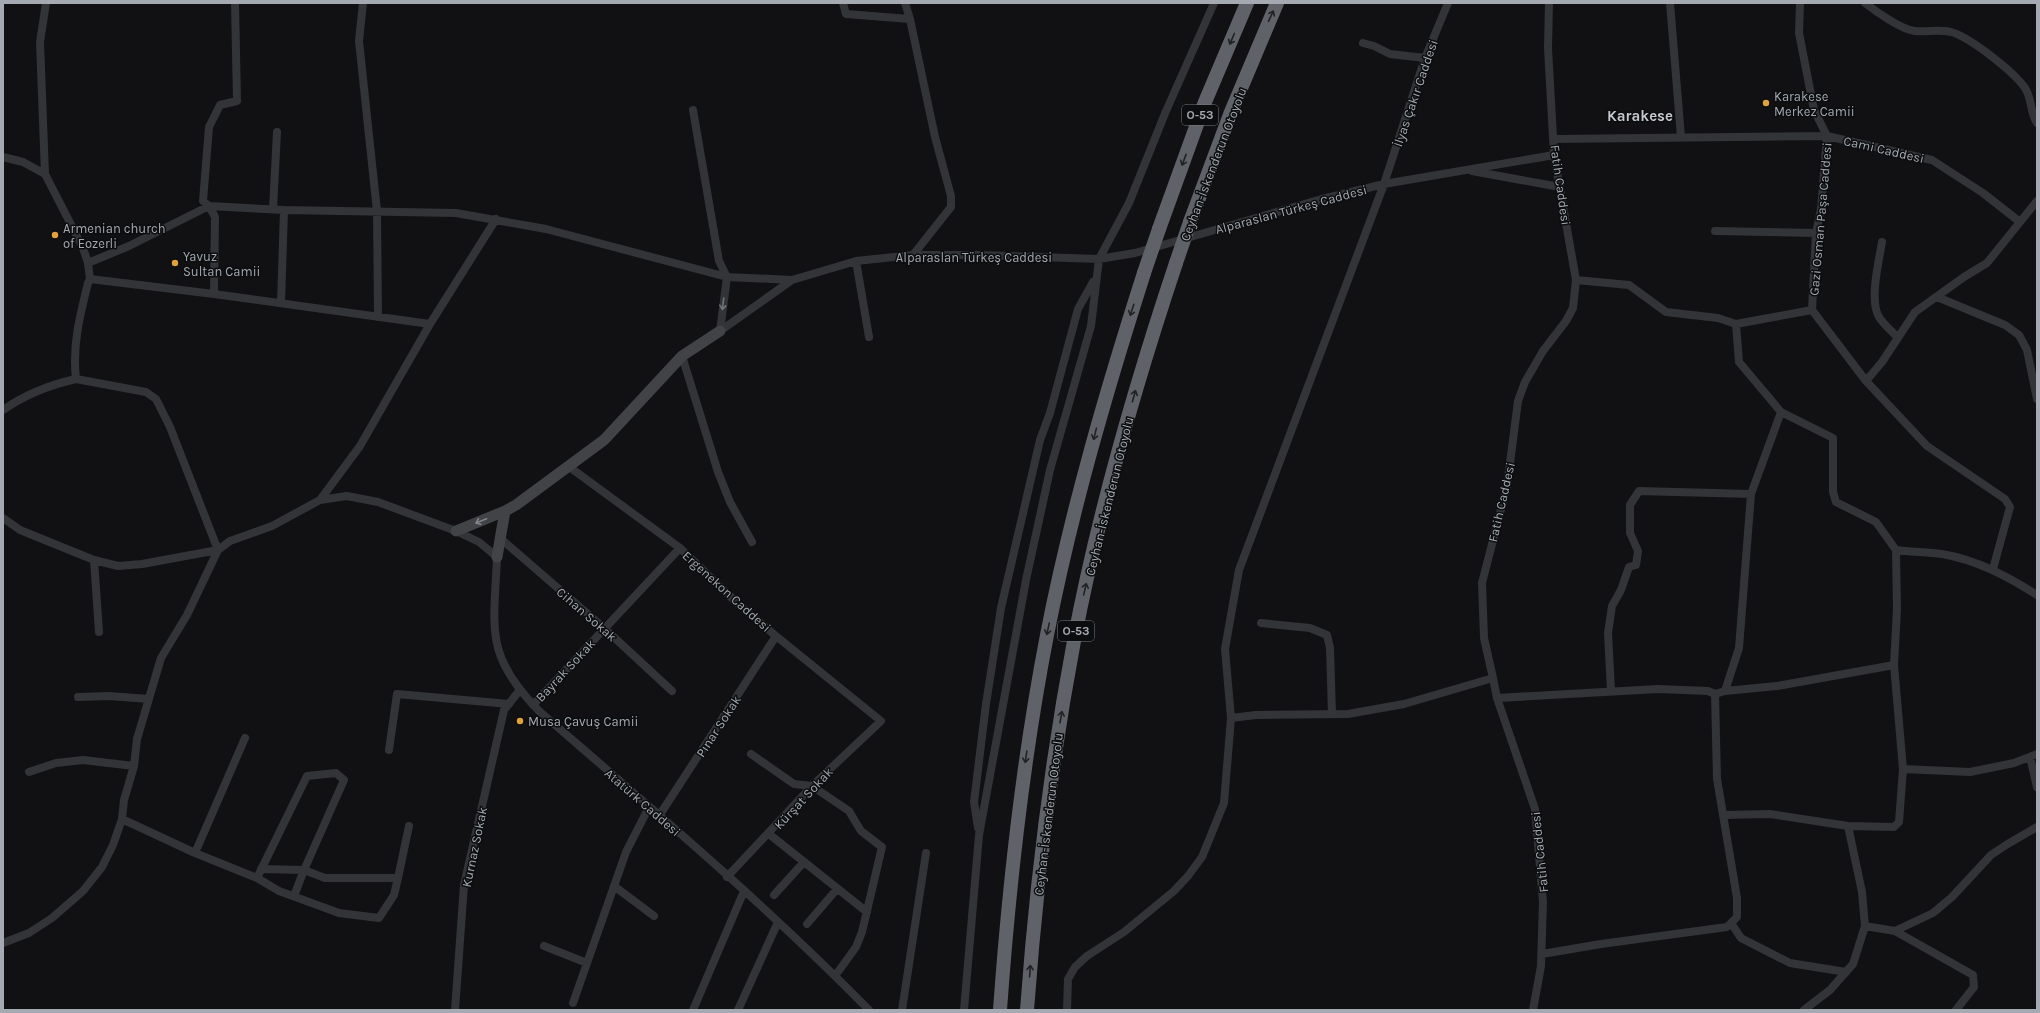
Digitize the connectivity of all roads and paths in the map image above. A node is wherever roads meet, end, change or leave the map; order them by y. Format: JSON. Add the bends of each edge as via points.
{"nodes":[{"id":1,"x":46,"y":3,"type":"edge"},
{"id":2,"x":235,"y":3,"type":"edge"},
{"id":3,"x":362,"y":3,"type":"edge"},
{"id":4,"x":843,"y":3,"type":"edge"},
{"id":5,"x":905,"y":3,"type":"edge"},
{"id":6,"x":1214,"y":3,"type":"edge"},
{"id":7,"x":1247,"y":3,"type":"edge"},
{"id":8,"x":1278,"y":3,"type":"edge"},
{"id":9,"x":1443,"y":3,"type":"edge"},
{"id":10,"x":1448,"y":3,"type":"edge"},
{"id":11,"x":1549,"y":3,"type":"edge"},
{"id":12,"x":1670,"y":3,"type":"edge"},
{"id":13,"x":1800,"y":3,"type":"edge"},
{"id":14,"x":1865,"y":3,"type":"edge"},
{"id":15,"x":1442,"y":17,"type":"junction"},
{"id":16,"x":910,"y":19,"type":"junction"},
{"id":17,"x":1362,"y":43,"type":"dead end"},
{"id":18,"x":1425,"y":58,"type":"junction"},
{"id":19,"x":693,"y":110,"type":"dead end"},
{"id":20,"x":2037,"y":123,"type":"edge"},
{"id":21,"x":277,"y":132,"type":"dead end"},
{"id":22,"x":1827,"y":136,"type":"junction"},
{"id":23,"x":1681,"y":138,"type":"junction"},
{"id":24,"x":1554,"y":139,"type":"junction"},
{"id":25,"x":1554,"y":155,"type":"junction"},
{"id":26,"x":3,"y":157,"type":"edge"},
{"id":27,"x":1466,"y":170,"type":"junction"},
{"id":28,"x":45,"y":174,"type":"junction"},
{"id":29,"x":1384,"y":184,"type":"junction"},
{"id":30,"x":1560,"y":187,"type":"junction"},
{"id":31,"x":2037,"y":201,"type":"edge"},
{"id":32,"x":209,"y":206,"type":"junction"},
{"id":33,"x":273,"y":209,"type":"junction"},
{"id":34,"x":284,"y":210,"type":"junction"},
{"id":35,"x":377,"y":212,"type":"junction"},
{"id":36,"x":496,"y":219,"type":"junction"},
{"id":37,"x":2020,"y":222,"type":"junction"},
{"id":38,"x":1715,"y":230,"type":"dead end"},
{"id":39,"x":1816,"y":233,"type":"junction"},
{"id":40,"x":1882,"y":242,"type":"dead end"},
{"id":41,"x":913,"y":255,"type":"junction"},
{"id":42,"x":1099,"y":259,"type":"junction"},
{"id":43,"x":856,"y":261,"type":"junction"},
{"id":44,"x":88,"y":263,"type":"junction"},
{"id":45,"x":1096,"y":276,"type":"junction"},
{"id":46,"x":727,"y":277,"type":"junction"},
{"id":47,"x":90,"y":279,"type":"junction"},
{"id":48,"x":792,"y":280,"type":"junction"},
{"id":49,"x":1576,"y":280,"type":"junction"},
{"id":50,"x":214,"y":294,"type":"junction"},
{"id":51,"x":1937,"y":297,"type":"junction"},
{"id":52,"x":281,"y":303,"type":"junction"},
{"id":53,"x":1812,"y":310,"type":"junction"},
{"id":54,"x":378,"y":317,"type":"junction"},
{"id":55,"x":430,"y":324,"type":"junction"},
{"id":56,"x":1736,"y":324,"type":"junction"},
{"id":57,"x":720,"y":331,"type":"junction"},
{"id":58,"x":869,"y":337,"type":"dead end"},
{"id":59,"x":1898,"y":338,"type":"junction"},
{"id":60,"x":682,"y":356,"type":"junction"},
{"id":61,"x":76,"y":379,"type":"junction"},
{"id":62,"x":1866,"y":381,"type":"junction"},
{"id":63,"x":2037,"y":399,"type":"edge"},
{"id":64,"x":3,"y":410,"type":"edge"},
{"id":65,"x":1781,"y":412,"type":"junction"},
{"id":66,"x":568,"y":466,"type":"junction"},
{"id":67,"x":1751,"y":494,"type":"junction"},
{"id":68,"x":320,"y":500,"type":"junction"},
{"id":69,"x":505,"y":511,"type":"junction"},
{"id":70,"x":3,"y":518,"type":"edge"},
{"id":71,"x":456,"y":531,"type":"junction"},
{"id":72,"x":500,"y":538,"type":"junction"},
{"id":73,"x":752,"y":542,"type":"dead end"},
{"id":74,"x":680,"y":548,"type":"junction"},
{"id":75,"x":218,"y":550,"type":"junction"},
{"id":76,"x":1896,"y":550,"type":"junction"},
{"id":77,"x":497,"y":557,"type":"junction"},
{"id":78,"x":94,"y":560,"type":"junction"},
{"id":79,"x":1994,"y":569,"type":"junction"},
{"id":80,"x":2037,"y":595,"type":"edge"},
{"id":81,"x":1261,"y":624,"type":"dead end"},
{"id":82,"x":604,"y":628,"type":"junction"},
{"id":83,"x":99,"y":632,"type":"dead end"},
{"id":84,"x":776,"y":636,"type":"junction"},
{"id":85,"x":1894,"y":666,"type":"junction"},
{"id":86,"x":1492,"y":678,"type":"junction"},
{"id":87,"x":672,"y":690,"type":"dead end"},
{"id":88,"x":519,"y":691,"type":"junction"},
{"id":89,"x":1611,"y":691,"type":"junction"},
{"id":90,"x":1725,"y":691,"type":"junction"},
{"id":91,"x":1715,"y":694,"type":"junction"},
{"id":92,"x":78,"y":697,"type":"dead end"},
{"id":93,"x":1497,"y":698,"type":"junction"},
{"id":94,"x":149,"y":699,"type":"junction"},
{"id":95,"x":509,"y":704,"type":"junction"},
{"id":96,"x":532,"y":705,"type":"junction"},
{"id":97,"x":1332,"y":714,"type":"junction"},
{"id":98,"x":1231,"y":718,"type":"junction"},
{"id":99,"x":881,"y":721,"type":"joint"},
{"id":100,"x":245,"y":738,"type":"dead end"},
{"id":101,"x":389,"y":750,"type":"dead end"},
{"id":102,"x":751,"y":754,"type":"dead end"},
{"id":103,"x":2033,"y":756,"type":"edge"},
{"id":104,"x":134,"y":766,"type":"junction"},
{"id":105,"x":1903,"y":769,"type":"junction"},
{"id":106,"x":29,"y":772,"type":"dead end"},
{"id":107,"x":812,"y":786,"type":"junction"},
{"id":108,"x":2037,"y":787,"type":"edge"},
{"id":109,"x":649,"y":807,"type":"junction"},
{"id":110,"x":1724,"y":815,"type":"junction"},
{"id":111,"x":659,"y":816,"type":"junction"},
{"id":112,"x":122,"y":819,"type":"junction"},
{"id":113,"x":409,"y":826,"type":"dead end"},
{"id":114,"x":1848,"y":826,"type":"junction"},
{"id":115,"x":2037,"y":827,"type":"edge"},
{"id":116,"x":769,"y":834,"type":"junction"},
{"id":117,"x":979,"y":835,"type":"junction"},
{"id":118,"x":195,"y":853,"type":"junction"},
{"id":119,"x":926,"y":853,"type":"dead end"},
{"id":120,"x":804,"y":862,"type":"junction"},
{"id":121,"x":261,"y":869,"type":"junction"},
{"id":122,"x":304,"y":870,"type":"junction"},
{"id":123,"x":728,"y":877,"type":"junction"},
{"id":124,"x":257,"y":878,"type":"junction"},
{"id":125,"x":398,"y":878,"type":"junction"},
{"id":126,"x":614,"y":886,"type":"junction"},
{"id":127,"x":837,"y":889,"type":"junction"},
{"id":128,"x":744,"y":891,"type":"junction"},
{"id":129,"x":774,"y":895,"type":"dead end"},
{"id":130,"x":294,"y":896,"type":"junction"},
{"id":131,"x":867,"y":912,"type":"junction"},
{"id":132,"x":654,"y":916,"type":"dead end"},
{"id":133,"x":778,"y":922,"type":"junction"},
{"id":134,"x":1731,"y":923,"type":"junction"},
{"id":135,"x":807,"y":924,"type":"dead end"},
{"id":136,"x":1865,"y":926,"type":"junction"},
{"id":137,"x":1895,"y":931,"type":"junction"},
{"id":138,"x":3,"y":943,"type":"edge"},
{"id":139,"x":544,"y":946,"type":"dead end"},
{"id":140,"x":1542,"y":954,"type":"junction"},
{"id":141,"x":587,"y":963,"type":"junction"},
{"id":142,"x":1846,"y":972,"type":"junction"},
{"id":143,"x":835,"y":976,"type":"junction"},
{"id":144,"x":574,"y":1003,"type":"dead end"},
{"id":145,"x":455,"y":1010,"type":"edge"},
{"id":146,"x":693,"y":1010,"type":"edge"},
{"id":147,"x":738,"y":1010,"type":"edge"},
{"id":148,"x":870,"y":1010,"type":"edge"},
{"id":149,"x":902,"y":1010,"type":"edge"},
{"id":150,"x":964,"y":1010,"type":"edge"},
{"id":151,"x":1000,"y":1010,"type":"edge"},
{"id":152,"x":1027,"y":1010,"type":"edge"},
{"id":153,"x":1067,"y":1010,"type":"edge"},
{"id":154,"x":1533,"y":1010,"type":"edge"},
{"id":155,"x":1804,"y":1010,"type":"edge"},
{"id":156,"x":1956,"y":1010,"type":"edge"}],
"edges":[{"from":1,"to":28,"type":"street","via":[[40,42]]},
{"from":2,"to":32,"type":"street","via":[[237,101],[220,105],[209,127],[203,201]]},
{"from":3,"to":35,"type":"street","via":[[359,42]]},
{"from":4,"to":16,"type":"street","via":[[846,14]]},
{"from":5,"to":16,"type":"street"},
{"from":6,"to":42,"type":"street","via":[[1129,203]]},
{"from":7,"to":151,"type":"highway","name":"Ceyhan-İskenderun Otoyolu","number":"O-53","one_way":true,"bridge":true,"via":[[1205,102],[1144,273],[1099,422],[1069,537],[1047,634],[1028,742],[1012,858]]},
{"from":152,"to":8,"type":"highway","name":"Ceyhan-İskenderun Otoyolu","number":"O-53","one_way":true,"bridge":true,"via":[[1040,861],[1056,747],[1074,640],[1096,544],[1146,354],[1176,263],[1231,112]]},
{"from":9,"to":15,"type":"street"},
{"from":10,"to":15,"type":"street","name":"İlyas Çakır Caddesi"},
{"from":11,"to":24,"type":"street","name":"Fatih Caddesi","via":[[1548,48]]},
{"from":12,"to":23,"type":"street"},
{"from":13,"to":22,"type":"street","name":"Gazi Osman Paşa Caddesi","via":[[1799,33],[1814,110]]},
{"from":14,"to":20,"type":"street","via":[[1878,14],[1912,31],[1951,31],[1971,41],[2009,71],[2026,90]]},
{"from":15,"to":18,"type":"street","name":"İlyas Çakır Caddesi"},
{"from":16,"to":41,"type":"street","via":[[935,137],[952,196],[951,207]]},
{"from":17,"to":18,"type":"street","via":[[1390,54]]},
{"from":18,"to":29,"type":"street","name":"İlyas Çakır Caddesi"},
{"from":19,"to":46,"type":"street","via":[[719,261]]},
{"from":21,"to":33,"type":"street"},
{"from":22,"to":23,"type":"street","name":"Cami Caddesi"},
{"from":22,"to":37,"type":"street","name":"Cami Caddesi","via":[[1932,160]]},
{"from":22,"to":39,"type":"street","name":"Gazi Osman Paşa Caddesi","via":[[1821,209]]},
{"from":23,"to":24,"type":"street","name":"Cami Caddesi"},
{"from":24,"to":25,"type":"street","name":"Fatih Caddesi"},
{"from":25,"to":27,"type":"street","name":"Alparaslan Türkeş Caddesi"},
{"from":25,"to":30,"type":"street","name":"Fatih Caddesi"},
{"from":26,"to":28,"type":"street","via":[[23,162]]},
{"from":27,"to":29,"type":"street","name":"Alparaslan Türkeş Caddesi"},
{"from":27,"to":30,"type":"street"},
{"from":28,"to":44,"type":"street","via":[[83,248]]},
{"from":29,"to":42,"type":"street","name":"Alparaslan Türkeş Caddesi","via":[[1134,253]]},
{"from":29,"to":98,"type":"street","name":"İlyas Çakır Caddesi","via":[[1239,570],[1225,649]]},
{"from":30,"to":49,"type":"street","name":"Fatih Caddesi"},
{"from":31,"to":37,"type":"street"},
{"from":32,"to":33,"type":"street"},
{"from":32,"to":44,"type":"street","via":[[129,246]]},
{"from":32,"to":50,"type":"street","via":[[215,217]]},
{"from":33,"to":34,"type":"street"},
{"from":34,"to":35,"type":"street"},
{"from":34,"to":52,"type":"street"},
{"from":35,"to":36,"type":"street","via":[[456,213]]},
{"from":35,"to":54,"type":"street"},
{"from":36,"to":46,"type":"street"},
{"from":36,"to":55,"type":"street"},
{"from":37,"to":51,"type":"street","via":[[1987,263]]},
{"from":38,"to":39,"type":"street"},
{"from":39,"to":53,"type":"street","name":"Gazi Osman Paşa Caddesi"},
{"from":40,"to":59,"type":"street","via":[[1875,306],[1878,317]]},
{"from":41,"to":42,"type":"street","name":"Alparaslan Türkeş Caddesi"},
{"from":41,"to":43,"type":"street","name":"Alparaslan Türkeş Caddesi"},
{"from":42,"to":45,"type":"street"},
{"from":43,"to":48,"type":"street","name":"Alparaslan Türkeş Caddesi"},
{"from":43,"to":58,"type":"street"},
{"from":44,"to":47,"type":"street"},
{"from":45,"to":117,"type":"street","via":[[1091,326],[1050,470],[1026,580]]},
{"from":45,"to":117,"type":"street","via":[[1078,310],[1050,413],[1040,440],[1001,608],[974,802]]},
{"from":46,"to":48,"type":"street"},
{"from":46,"to":57,"type":"street","one_way":true},
{"from":47,"to":50,"type":"street"},
{"from":47,"to":61,"type":"street","via":[[78,322],[74,361]]},
{"from":48,"to":57,"type":"street"},
{"from":49,"to":56,"type":"street","via":[[1629,285],[1666,312],[1718,318]]},
{"from":49,"to":86,"type":"street","name":"Fatih Caddesi","via":[[1573,308],[1543,351],[1525,382],[1518,401],[1507,486],[1482,583],[1484,638]]},
{"from":50,"to":52,"type":"street"},
{"from":51,"to":59,"type":"street","via":[[1915,312]]},
{"from":51,"to":63,"type":"street","via":[[2005,325],[2019,335],[2027,350]]},
{"from":52,"to":54,"type":"street"},
{"from":53,"to":56,"type":"street"},
{"from":53,"to":62,"type":"street","name":"Gazi Osman Paşa Caddesi"},
{"from":54,"to":55,"type":"street"},
{"from":55,"to":68,"type":"street","via":[[360,446]]},
{"from":56,"to":65,"type":"street","via":[[1739,362]]},
{"from":57,"to":60,"type":"street"},
{"from":59,"to":62,"type":"street"},
{"from":60,"to":66,"type":"street","via":[[604,440]]},
{"from":60,"to":73,"type":"street","via":[[718,472],[730,502]]},
{"from":61,"to":64,"type":"street","via":[[22,397]]},
{"from":61,"to":75,"type":"street","via":[[146,392],[156,399],[170,427]]},
{"from":62,"to":79,"type":"street","name":"Gazi Osman Paşa Caddesi","via":[[1927,446],[2005,499],[2010,507]]},
{"from":65,"to":67,"type":"street"},
{"from":65,"to":76,"type":"street","via":[[1833,438],[1833,492],[1836,502],[1876,522]]},
{"from":66,"to":69,"type":"street"},
{"from":66,"to":74,"type":"street","name":"Ergenekon Caddesi"},
{"from":67,"to":89,"type":"street","via":[[1638,491],[1630,505],[1630,533],[1638,551],[1636,565],[1629,567],[1612,606],[1608,633]]},
{"from":67,"to":90,"type":"street","via":[[1739,648]]},
{"from":68,"to":71,"type":"street","via":[[346,496],[378,502]]},
{"from":68,"to":75,"type":"street","via":[[272,526],[230,541]]},
{"from":69,"to":71,"type":"street","one_way":true},
{"from":69,"to":72,"type":"street"},
{"from":70,"to":78,"type":"street","via":[[20,530]]},
{"from":71,"to":77,"type":"street","via":[[479,542]]},
{"from":72,"to":77,"type":"street"},
{"from":72,"to":82,"type":"street","name":"Cihan Sokak"},
{"from":74,"to":82,"type":"street","name":"Bayrak Sokak"},
{"from":74,"to":84,"type":"street","name":"Ergenekon Caddesi","via":[[737,603]]},
{"from":75,"to":78,"type":"street","via":[[118,566]]},
{"from":75,"to":94,"type":"street","via":[[187,615],[161,658]]},
{"from":76,"to":79,"type":"street","via":[[1942,554]]},
{"from":76,"to":85,"type":"street","via":[[1897,609]]},
{"from":77,"to":88,"type":"street","name":"Atatürk Caddesi","via":[[494,633],[498,654]]},
{"from":78,"to":83,"type":"street"},
{"from":79,"to":80,"type":"street"},
{"from":81,"to":97,"type":"street","via":[[1310,628],[1326,635],[1330,648]]},
{"from":82,"to":87,"type":"street","name":"Cihan Sokak"},
{"from":82,"to":96,"type":"street","name":"Bayrak Sokak"},
{"from":84,"to":99,"type":"street","name":"Ergenekon Caddesi"},
{"from":84,"to":111,"type":"street","name":"Pınar Sokak"},
{"from":85,"to":90,"type":"street","via":[[1777,686]]},
{"from":85,"to":105,"type":"street"},
{"from":86,"to":93,"type":"street","name":"Fatih Caddesi"},
{"from":86,"to":97,"type":"street","via":[[1404,704],[1348,714]]},
{"from":88,"to":95,"type":"street","name":"Kurnaz Sokak"},
{"from":88,"to":96,"type":"street","name":"Atatürk Caddesi"},
{"from":89,"to":91,"type":"street","via":[[1658,689]]},
{"from":89,"to":93,"type":"street"},
{"from":90,"to":91,"type":"street"},
{"from":91,"to":110,"type":"street","via":[[1717,779]]},
{"from":92,"to":94,"type":"street"},
{"from":93,"to":140,"type":"street","name":"Fatih Caddesi","via":[[1535,809],[1544,902]]},
{"from":94,"to":104,"type":"street","via":[[137,740]]},
{"from":95,"to":101,"type":"street","via":[[397,694]]},
{"from":95,"to":145,"type":"street","name":"Kurnaz Sokak","via":[[504,710],[464,885]]},
{"from":96,"to":109,"type":"street","name":"Atatürk Caddesi"},
{"from":97,"to":98,"type":"street","via":[[1256,715]]},
{"from":98,"to":153,"type":"street","name":"İlyas Çakır Caddesi","via":[[1224,803],[1202,857],[1174,891],[1076,967],[1068,979]]},
{"from":99,"to":107,"type":"street","name":"Kürşat Sokak"},
{"from":100,"to":118,"type":"street"},
{"from":102,"to":107,"type":"street","via":[[794,784]]},
{"from":103,"to":105,"type":"street","via":[[2014,763],[1970,772]]},
{"from":103,"to":108,"type":"street"},
{"from":104,"to":106,"type":"street","via":[[83,760],[56,763]]},
{"from":104,"to":112,"type":"street","via":[[124,800]]},
{"from":105,"to":114,"type":"street","via":[[1899,822],[1894,827]]},
{"from":107,"to":116,"type":"street","name":"Kürşat Sokak"},
{"from":107,"to":131,"type":"street","via":[[849,811],[861,831],[882,847]]},
{"from":109,"to":111,"type":"street","name":"Atatürk Caddesi"},
{"from":109,"to":126,"type":"street","via":[[626,852]]},
{"from":110,"to":114,"type":"street","via":[[1770,814]]},
{"from":110,"to":134,"type":"street","via":[[1736,898],[1737,917]]},
{"from":111,"to":123,"type":"street","name":"Atatürk Caddesi"},
{"from":112,"to":118,"type":"street"},
{"from":112,"to":138,"type":"street","via":[[102,867],[83,891],[52,918],[29,933]]},
{"from":113,"to":125,"type":"street"},
{"from":114,"to":136,"type":"street","via":[[1862,892]]},
{"from":115,"to":137,"type":"street","via":[[1991,855],[1952,897],[1933,913]]},
{"from":116,"to":120,"type":"street"},
{"from":116,"to":123,"type":"street","name":"Kürşat Sokak"},
{"from":117,"to":150,"type":"street"},
{"from":118,"to":124,"type":"street"},
{"from":119,"to":149,"type":"street"},
{"from":120,"to":127,"type":"street"},
{"from":120,"to":129,"type":"street"},
{"from":121,"to":122,"type":"street"},
{"from":121,"to":122,"type":"street","via":[[307,776],[336,773],[344,780]]},
{"from":121,"to":124,"type":"street"},
{"from":122,"to":125,"type":"street","via":[[325,878]]},
{"from":122,"to":130,"type":"street"},
{"from":123,"to":128,"type":"street","name":"Atatürk Caddesi"},
{"from":124,"to":130,"type":"street","via":[[279,891]]},
{"from":125,"to":130,"type":"street","via":[[394,895],[379,918],[339,913]]},
{"from":126,"to":132,"type":"street"},
{"from":126,"to":141,"type":"street"},
{"from":127,"to":131,"type":"street"},
{"from":127,"to":135,"type":"street"},
{"from":128,"to":133,"type":"street","name":"Atatürk Caddesi"},
{"from":128,"to":146,"type":"street"},
{"from":131,"to":143,"type":"street","via":[[856,947]]},
{"from":133,"to":143,"type":"street","name":"Atatürk Caddesi"},
{"from":133,"to":147,"type":"street"},
{"from":134,"to":140,"type":"street","via":[[1727,927]]},
{"from":134,"to":142,"type":"street","via":[[1741,938],[1790,963]]},
{"from":136,"to":137,"type":"street"},
{"from":136,"to":142,"type":"street","via":[[1853,964]]},
{"from":137,"to":156,"type":"street","via":[[1973,975],[1974,987]]},
{"from":139,"to":141,"type":"street"},
{"from":140,"to":154,"type":"street","name":"Fatih Caddesi"},
{"from":141,"to":144,"type":"street"},
{"from":142,"to":155,"type":"street","via":[[1830,990]]},
{"from":143,"to":148,"type":"street","name":"Atatürk Caddesi"}]}
